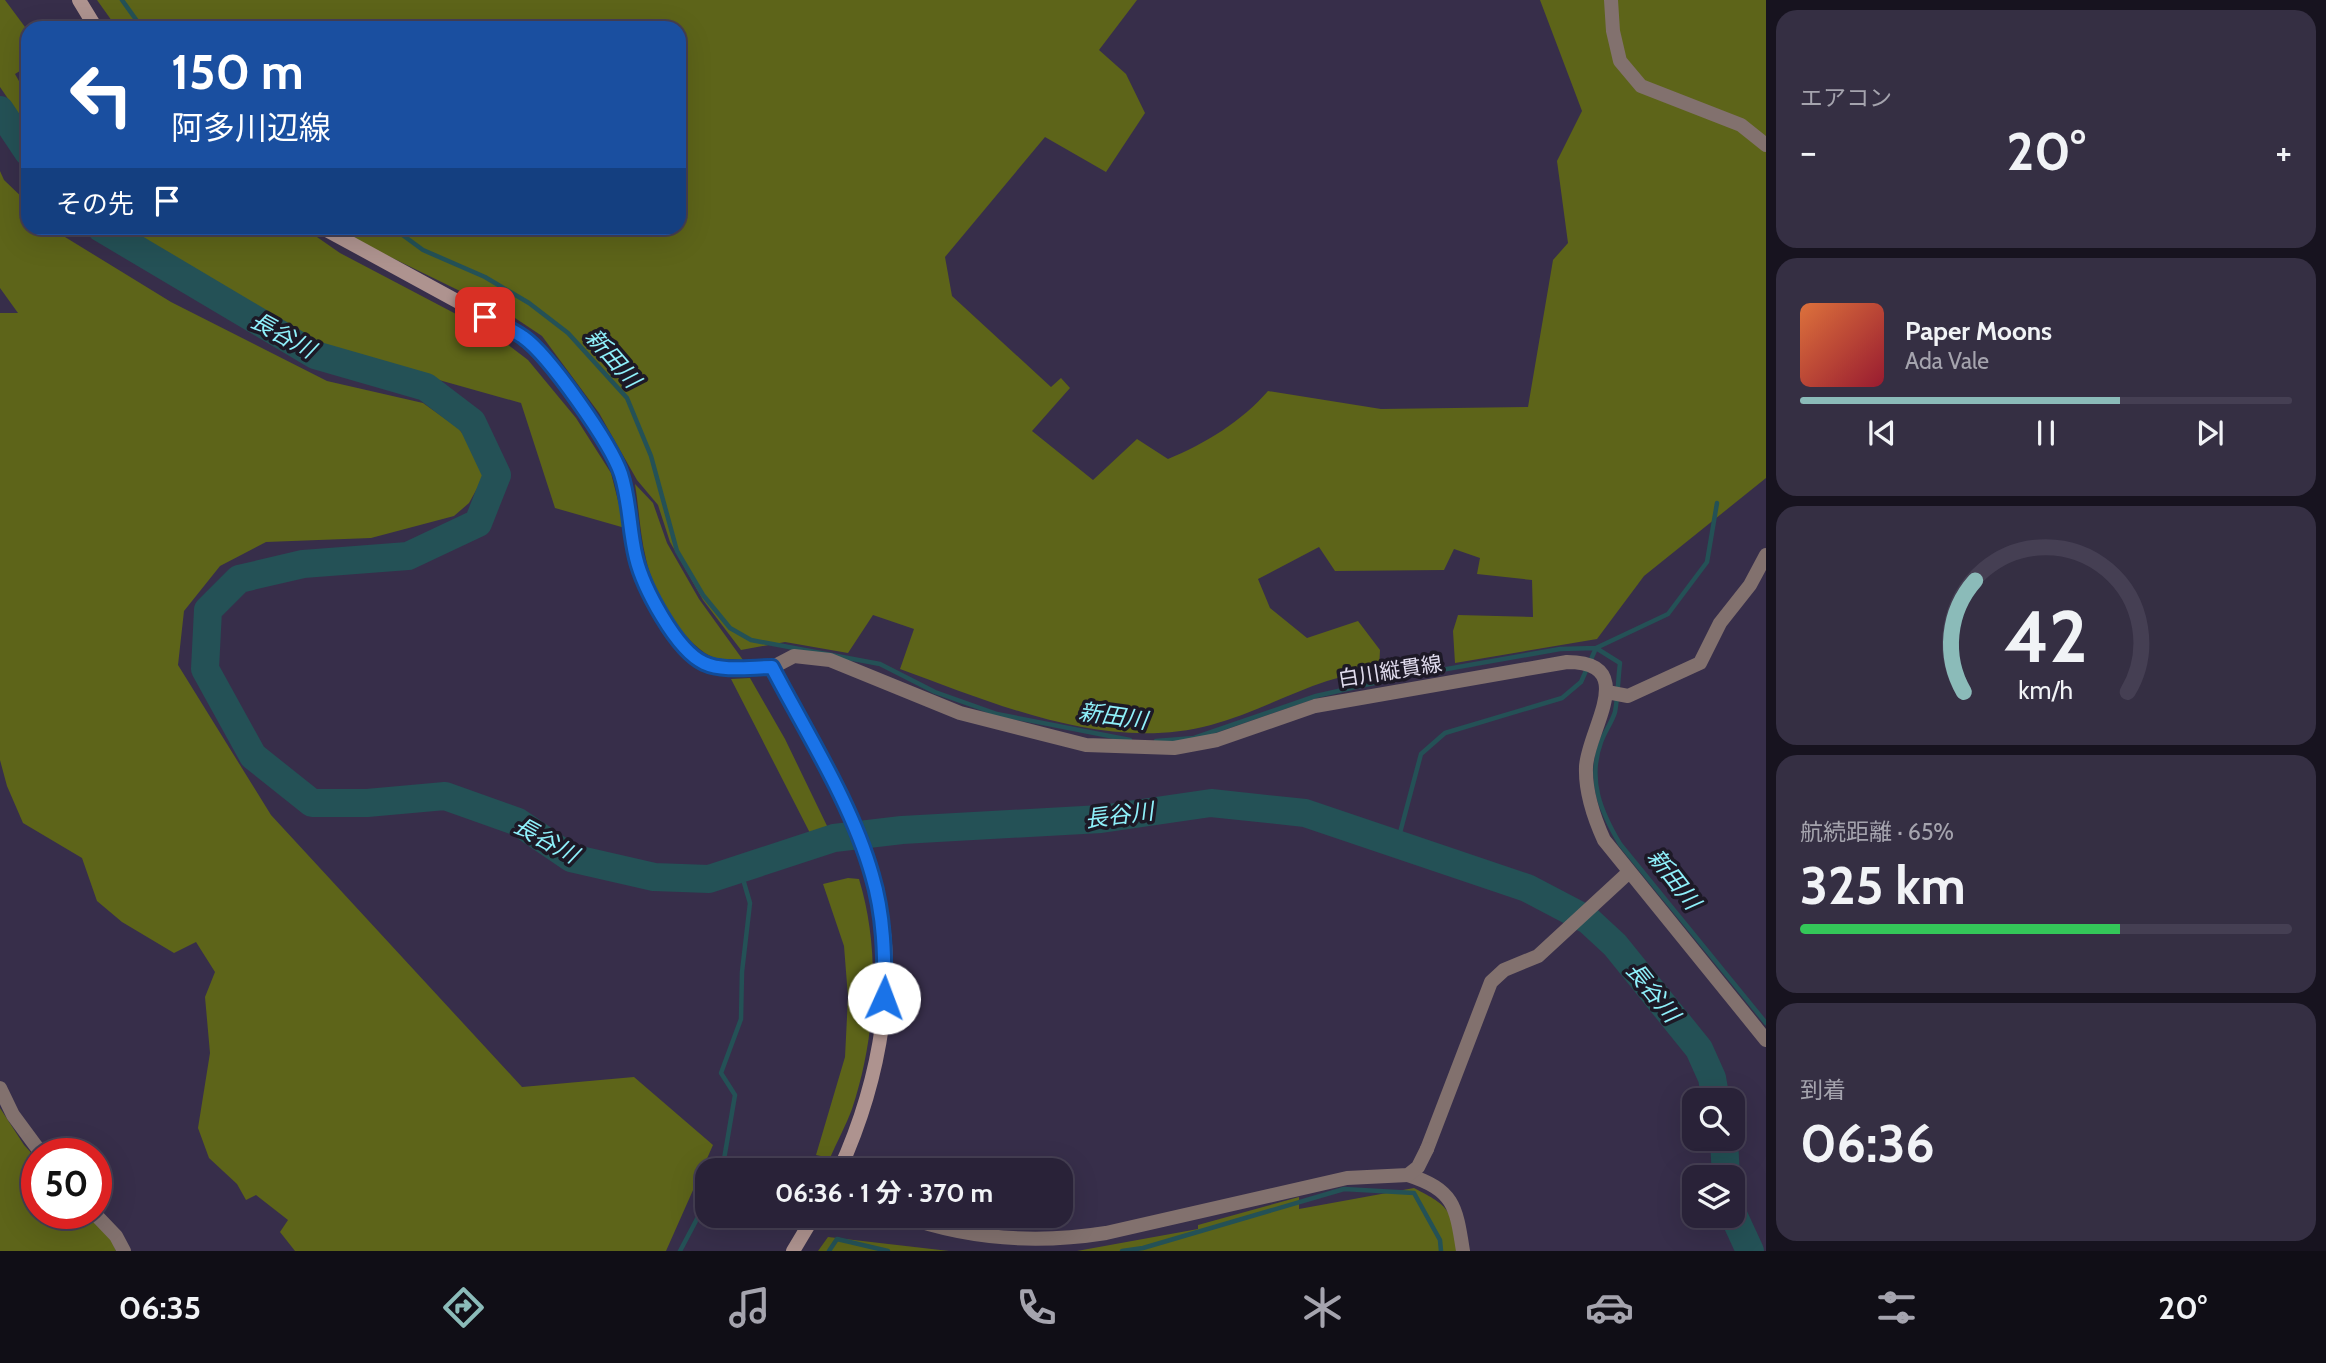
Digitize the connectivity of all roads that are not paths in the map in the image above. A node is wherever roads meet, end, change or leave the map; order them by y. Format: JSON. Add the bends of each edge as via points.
{"nodes":[{"id":1,"x":79,"y":0,"type":"edge"},
{"id":2,"x":1611,"y":0,"type":"edge"},
{"id":3,"x":92,"y":21,"type":"edge"},
{"id":4,"x":1766,"y":145,"type":"edge"},
{"id":5,"x":336,"y":235,"type":"edge"},
{"id":6,"x":1766,"y":555,"type":"edge"},
{"id":7,"x":772,"y":667,"type":"junction"},
{"id":8,"x":1616,"y":694,"type":"junction"},
{"id":9,"x":1628,"y":873,"type":"junction"},
{"id":10,"x":1766,"y":1040,"type":"edge"},
{"id":11,"x":0,"y":1088,"type":"edge"},
{"id":12,"x":30,"y":1138,"type":"edge"},
{"id":13,"x":844,"y":1158,"type":"edge"},
{"id":14,"x":1408,"y":1174,"type":"junction"},
{"id":15,"x":807,"y":1228,"type":"edge"},
{"id":16,"x":947,"y":1228,"type":"edge"},
{"id":17,"x":109,"y":1229,"type":"edge"},
{"id":18,"x":124,"y":1251,"type":"edge"},
{"id":19,"x":793,"y":1251,"type":"edge"},
{"id":20,"x":1462,"y":1251,"type":"edge"}],
"edges":[{"from":1,"to":3,"type":"main road"},
{"from":2,"to":4,"type":"street","via":[[1620,61],[1640,86],[1741,125]]},
{"from":5,"to":7,"type":"main road","via":[[523,337],[541,354],[612,452],[629,506],[643,580],[681,643],[714,666]]},
{"from":6,"to":8,"type":"street","via":[[1750,585],[1720,623],[1700,663]]},
{"from":7,"to":8,"type":"street","name":"白川縦貫線","via":[[794,656],[830,660],[973,717],[1086,745],[1174,748],[1216,740],[1315,706],[1546,664],[1590,666]]},
{"from":7,"to":13,"type":"main road","via":[[851,821],[872,875],[882,926],[881,1028],[870,1089]]},
{"from":8,"to":9,"type":"street","via":[[1586,767],[1591,812]]},
{"from":9,"to":10,"type":"street"},
{"from":9,"to":14,"type":"street","via":[[1538,956],[1504,970],[1491,982],[1427,1149],[1419,1167]]},
{"from":11,"to":12,"type":"street"},
{"from":14,"to":16,"type":"street","via":[[1348,1178],[1065,1239],[977,1236]]},
{"from":14,"to":20,"type":"street","via":[[1429,1182],[1454,1203]]},
{"from":15,"to":19,"type":"main road"},
{"from":17,"to":18,"type":"street"}]}
